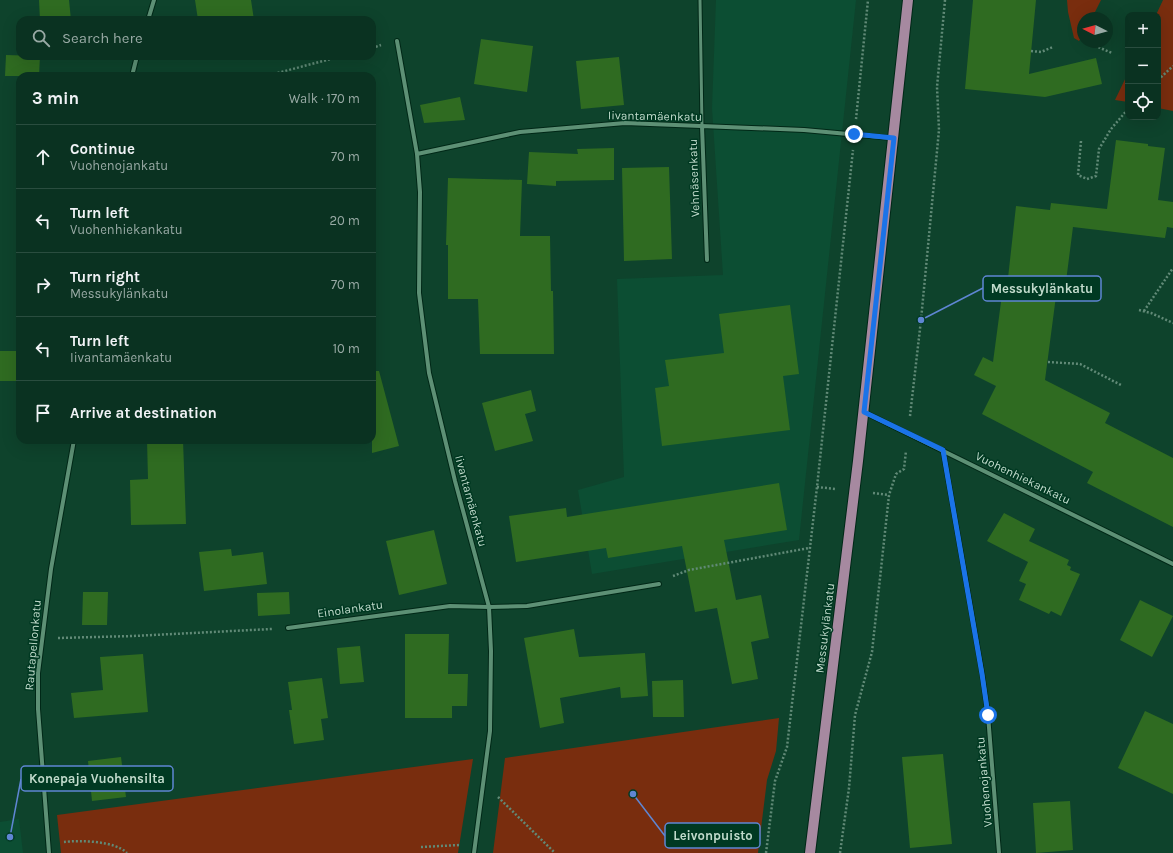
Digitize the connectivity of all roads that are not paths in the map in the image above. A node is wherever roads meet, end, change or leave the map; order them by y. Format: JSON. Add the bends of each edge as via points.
{"nodes":[{"id":1,"x":154,"y":0,"type":"edge"},
{"id":2,"x":700,"y":0,"type":"edge"},
{"id":3,"x":908,"y":0,"type":"edge"},
{"id":4,"x":149,"y":16,"type":"edge"},
{"id":5,"x":397,"y":41,"type":"dead end"},
{"id":6,"x":136,"y":60,"type":"edge"},
{"id":7,"x":133,"y":72,"type":"edge"},
{"id":8,"x":702,"y":126,"type":"junction"},
{"id":9,"x":894,"y":138,"type":"junction"},
{"id":10,"x":417,"y":154,"type":"junction"},
{"id":11,"x":707,"y":260,"type":"dead end"},
{"id":12,"x":864,"y":412,"type":"junction"},
{"id":13,"x":73,"y":444,"type":"edge"},
{"id":14,"x":943,"y":450,"type":"junction"},
{"id":15,"x":1173,"y":564,"type":"edge"},
{"id":16,"x":659,"y":584,"type":"road end"},
{"id":17,"x":489,"y":607,"type":"junction"},
{"id":18,"x":288,"y":628,"type":"road end"},
{"id":19,"x":49,"y":853,"type":"edge"},
{"id":20,"x":474,"y":853,"type":"edge"},
{"id":21,"x":810,"y":853,"type":"edge"},
{"id":22,"x":1000,"y":853,"type":"edge"}],
"edges":[{"from":1,"to":4,"type":"street"},
{"from":2,"to":8,"type":"lane","name":"Vehnäsenkatu"},
{"from":3,"to":9,"type":"main road","name":"Messukylänkatu"},
{"from":5,"to":10,"type":"street","name":"Iivantamäenkatu"},
{"from":6,"to":7,"type":"street"},
{"from":8,"to":9,"type":"street","name":"Iivantamäenkatu","via":[[804,130]]},
{"from":8,"to":10,"type":"street","name":"Iivantamäenkatu","via":[[625,123],[520,132]]},
{"from":8,"to":11,"type":"street","name":"Vehnäsenkatu"},
{"from":9,"to":12,"type":"main road","name":"Messukylänkatu"},
{"from":10,"to":17,"type":"street","name":"Iivantamäenkatu","via":[[420,192],[419,293],[429,373]]},
{"from":12,"to":14,"type":"street","name":"Vuohenhiekankatu"},
{"from":12,"to":21,"type":"main road","name":"Messukylänkatu"},
{"from":13,"to":19,"type":"street","name":"Rautapellonkatu","via":[[41,637],[38,673],[38,709]]},
{"from":14,"to":15,"type":"street","name":"Vuohenhiekankatu"},
{"from":14,"to":22,"type":"street","name":"Vuohenojankatu","via":[[983,680]]},
{"from":16,"to":17,"type":"street","name":"Einolankatu","via":[[528,606]]},
{"from":17,"to":18,"type":"street","name":"Einolankatu","via":[[450,606]]},
{"from":17,"to":20,"type":"street","name":"Iivantamäenkatu","via":[[490,731]]}]}
